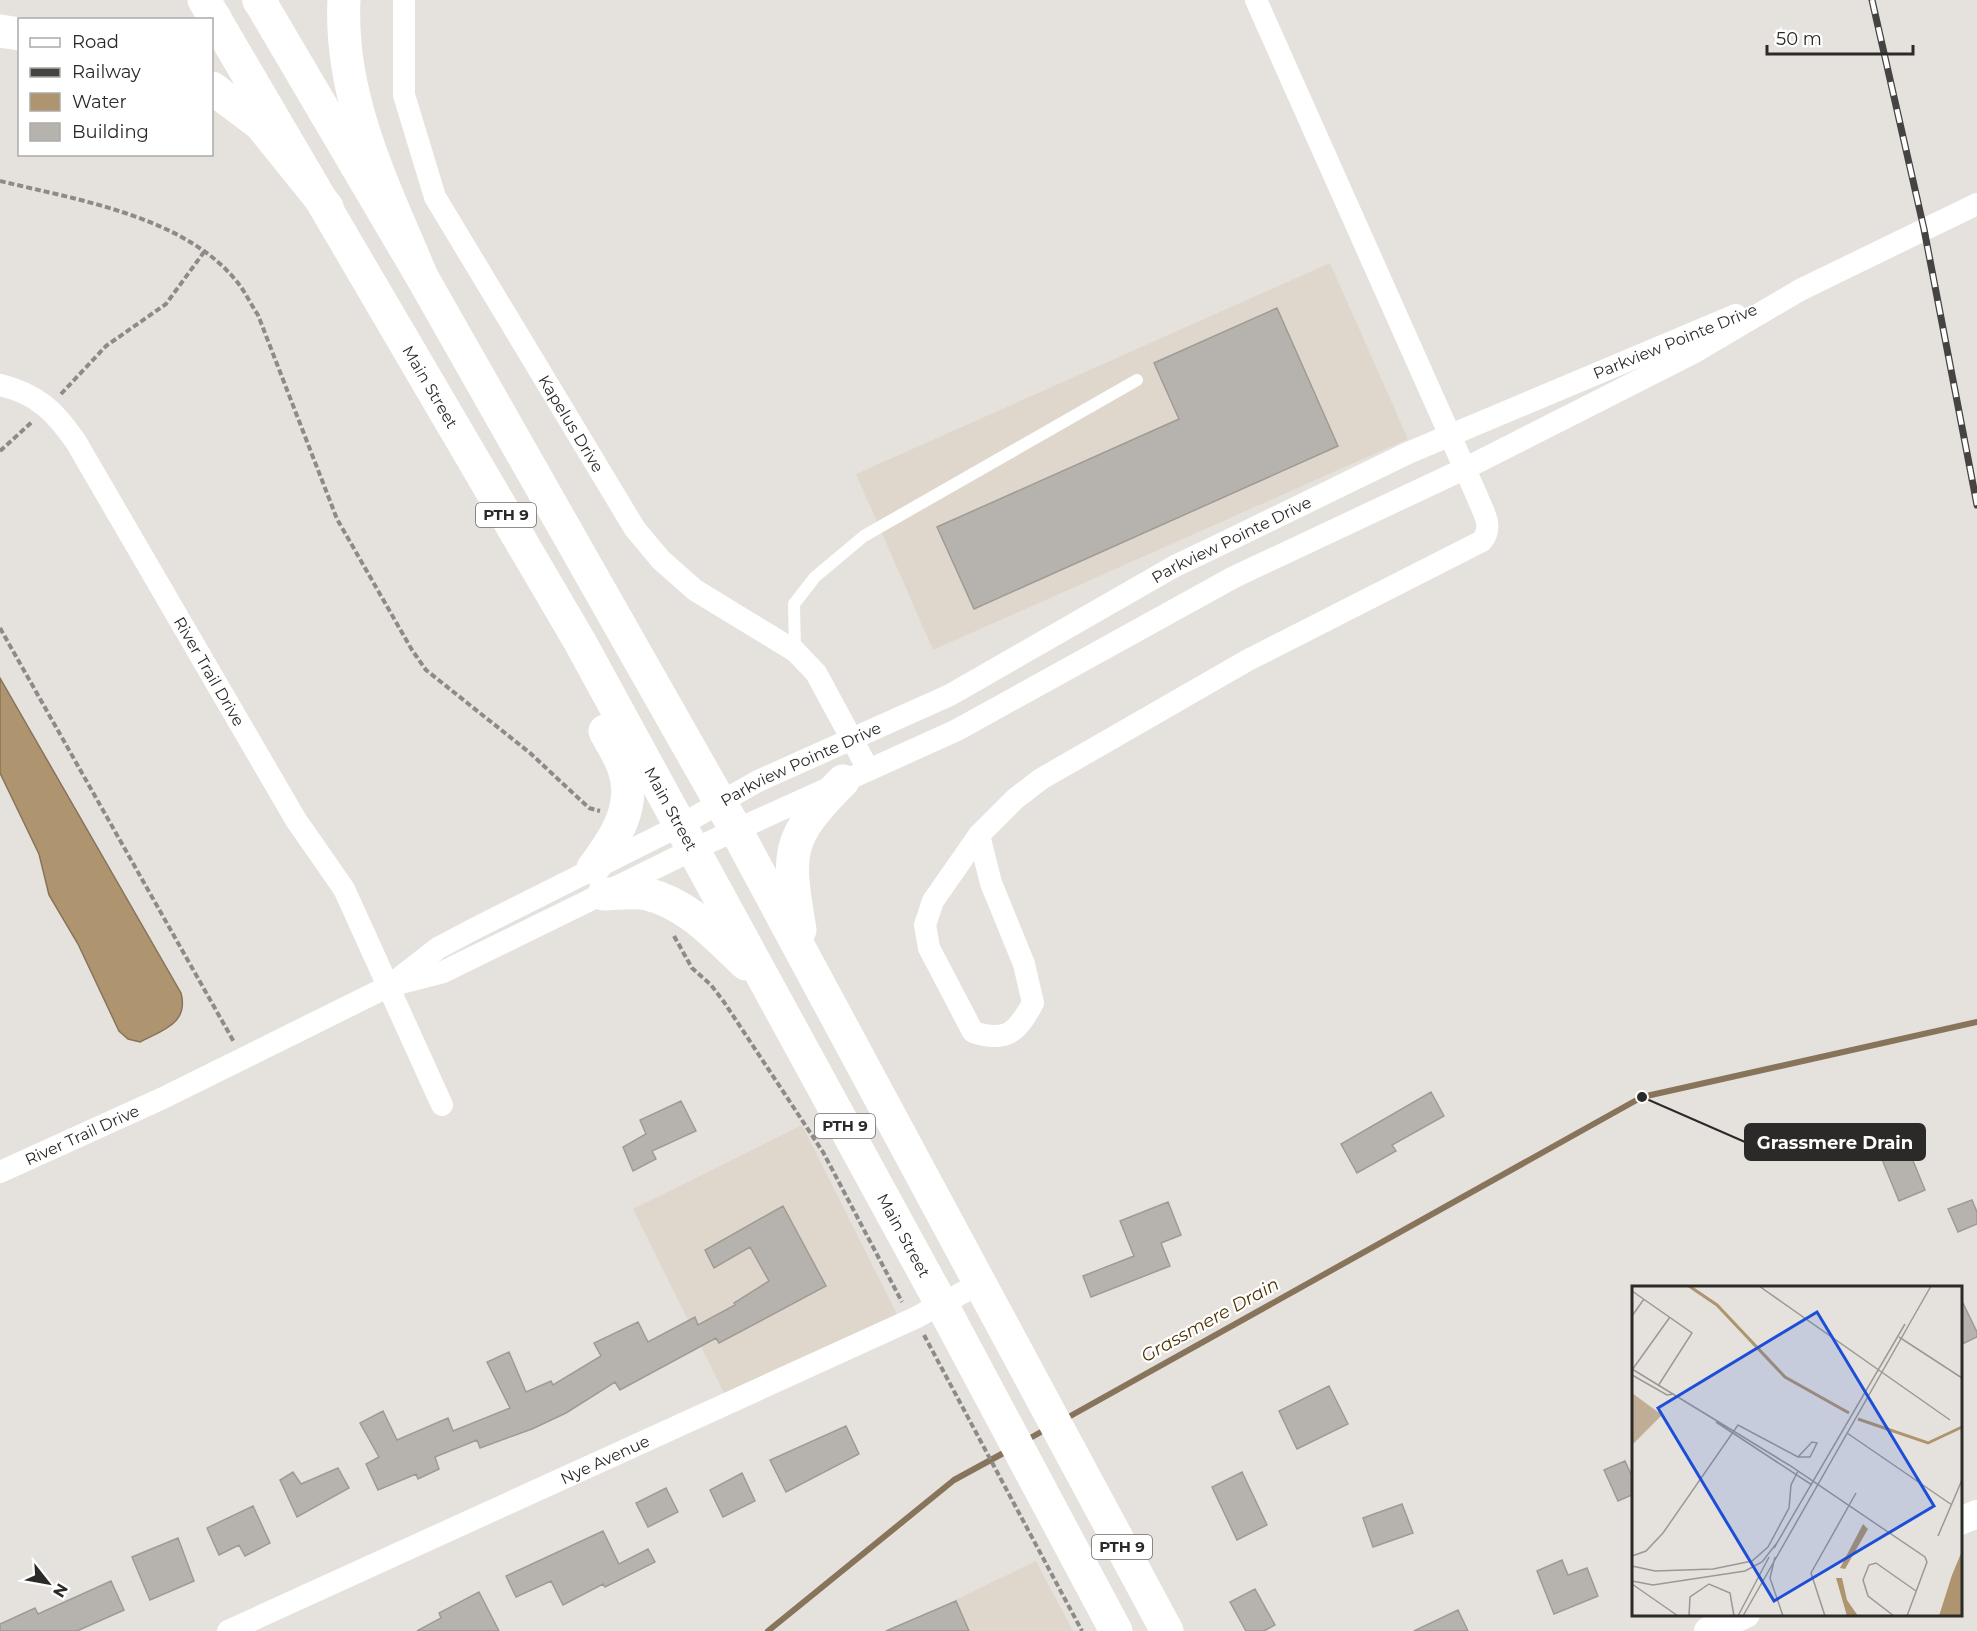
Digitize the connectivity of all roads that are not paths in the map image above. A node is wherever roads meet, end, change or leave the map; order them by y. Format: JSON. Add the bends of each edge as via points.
{"nodes":[{"id":1,"x":260,"y":0,"type":"edge"},
{"id":2,"x":344,"y":0,"type":"edge"},
{"id":3,"x":404,"y":0,"type":"edge"},
{"id":4,"x":1256,"y":0,"type":"edge"},
{"id":5,"x":210,"y":13,"type":"edge"},
{"id":6,"x":0,"y":31,"type":"edge"},
{"id":7,"x":18,"y":34,"type":"edge"},
{"id":8,"x":213,"y":89,"type":"edge"},
{"id":9,"x":1977,"y":204,"type":"edge"},
{"id":10,"x":327,"y":207,"type":"junction"},
{"id":11,"x":422,"y":277,"type":"junction"},
{"id":12,"x":1800,"y":290,"type":"junction"},
{"id":13,"x":1137,"y":380,"type":"dead end"},
{"id":14,"x":0,"y":385,"type":"edge"},
{"id":15,"x":1449,"y":435,"type":"junction"},
{"id":16,"x":1464,"y":469,"type":"junction"},
{"id":17,"x":580,"y":642,"type":"junction"},
{"id":18,"x":795,"y":651,"type":"junction"},
{"id":19,"x":853,"y":737,"type":"junction"},
{"id":20,"x":856,"y":775,"type":"junction"},
{"id":21,"x":728,"y":816,"type":"junction"},
{"id":22,"x":979,"y":835,"type":"junction"},
{"id":23,"x":688,"y":837,"type":"junction"},
{"id":24,"x":598,"y":881,"type":"junction"},
{"id":25,"x":805,"y":959,"type":"junction"},
{"id":26,"x":389,"y":986,"type":"junction"},
{"id":27,"x":769,"y":986,"type":"junction"},
{"id":28,"x":442,"y":1105,"type":"dead end"},
{"id":29,"x":0,"y":1172,"type":"edge"},
{"id":30,"x":979,"y":1284,"type":"junction"},
{"id":31,"x":928,"y":1312,"type":"junction"},
{"id":32,"x":1977,"y":1514,"type":"edge"},
{"id":33,"x":1962,"y":1520,"type":"edge"},
{"id":34,"x":1742,"y":1616,"type":"edge"},
{"id":35,"x":228,"y":1631,"type":"edge"},
{"id":36,"x":1116,"y":1631,"type":"edge"},
{"id":37,"x":1167,"y":1631,"type":"edge"},
{"id":38,"x":1708,"y":1631,"type":"edge"}],
"edges":[{"from":1,"to":11,"type":"main road","number":"PTH 9"},
{"from":2,"to":11,"type":"main road","via":[[343,27],[359,122]]},
{"from":3,"to":18,"type":"street","name":"Kapelus Drive","via":[[404,95],[435,197],[453,227],[635,529],[661,560],[695,590]]},
{"from":4,"to":15,"type":"street"},
{"from":5,"to":10,"type":"main road","name":"Main Street","number":"PTH 9"},
{"from":6,"to":7,"type":"main road"},
{"from":8,"to":10,"type":"main road","via":[[260,124]]},
{"from":9,"to":12,"type":"street","name":"Parkview Pointe Drive"},
{"from":10,"to":17,"type":"main road","name":"Main Street","number":"PTH 9"},
{"from":11,"to":21,"type":"main road","number":"PTH 9"},
{"from":12,"to":15,"type":"street","name":"Parkview Pointe Drive"},
{"from":12,"to":16,"type":"street","name":"Parkview Pointe Drive","via":[[1693,353]]},
{"from":13,"to":18,"type":"lane","via":[[864,536],[815,577],[794,604]]},
{"from":14,"to":26,"type":"street","name":"River Trail Drive","via":[[35,397],[49,407],[76,442],[296,820],[344,889]]},
{"from":15,"to":16,"type":"street"},
{"from":15,"to":19,"type":"street","name":"Parkview Pointe Drive","via":[[1175,566],[950,695]]},
{"from":16,"to":20,"type":"street","name":"Parkview Pointe Drive","via":[[1234,577],[957,730]]},
{"from":16,"to":22,"type":"street","via":[[1489,526],[1482,541],[1248,660],[1041,779]]},
{"from":17,"to":23,"type":"main road","name":"Main Street","number":"PTH 9"},
{"from":17,"to":24,"type":"main road","via":[[583,689],[624,769],[628,792],[625,811]]},
{"from":18,"to":19,"type":"street","name":"Kapelus Drive","via":[[816,673]]},
{"from":19,"to":20,"type":"street","name":"Kapelus Drive"},
{"from":19,"to":21,"type":"street","name":"Parkview Pointe Drive","via":[[758,781]]},
{"from":20,"to":21,"type":"street","name":"Parkview Pointe Drive"},
{"from":20,"to":25,"type":"main road","via":[[805,821],[791,855],[791,878]]},
{"from":21,"to":23,"type":"street","name":"Parkview Pointe Drive"},
{"from":21,"to":23,"type":"street","name":"Parkview Pointe Drive"},
{"from":21,"to":25,"type":"main road","number":"PTH 9"},
{"from":22,"to":22,"type":"street","via":[[933,901],[925,925],[930,948],[974,1032],[992,1038],[1008,1035],[1033,1003],[1024,964],[991,883]]},
{"from":23,"to":24,"type":"street","name":"River Trail Drive"},
{"from":23,"to":27,"type":"main road","name":"Main Street","number":"PTH 9"},
{"from":24,"to":26,"type":"street","name":"River Trail Drive","via":[[438,948]]},
{"from":24,"to":27,"type":"main road","via":[[677,905],[702,922]]},
{"from":25,"to":30,"type":"main road","number":"PTH 9"},
{"from":26,"to":28,"type":"street","name":"River Trail Drive"},
{"from":26,"to":29,"type":"street","name":"River Trail Drive"},
{"from":27,"to":31,"type":"main road","name":"Main Street","number":"PTH 9"},
{"from":30,"to":31,"type":"street","name":"Nye Avenue"},
{"from":30,"to":37,"type":"main road","number":"PTH 9"},
{"from":31,"to":35,"type":"street","name":"Nye Avenue"},
{"from":31,"to":36,"type":"main road","name":"Main Street","number":"PTH 9","via":[[1023,1487]]},
{"from":32,"to":33,"type":"street"},
{"from":34,"to":38,"type":"street"}]}
